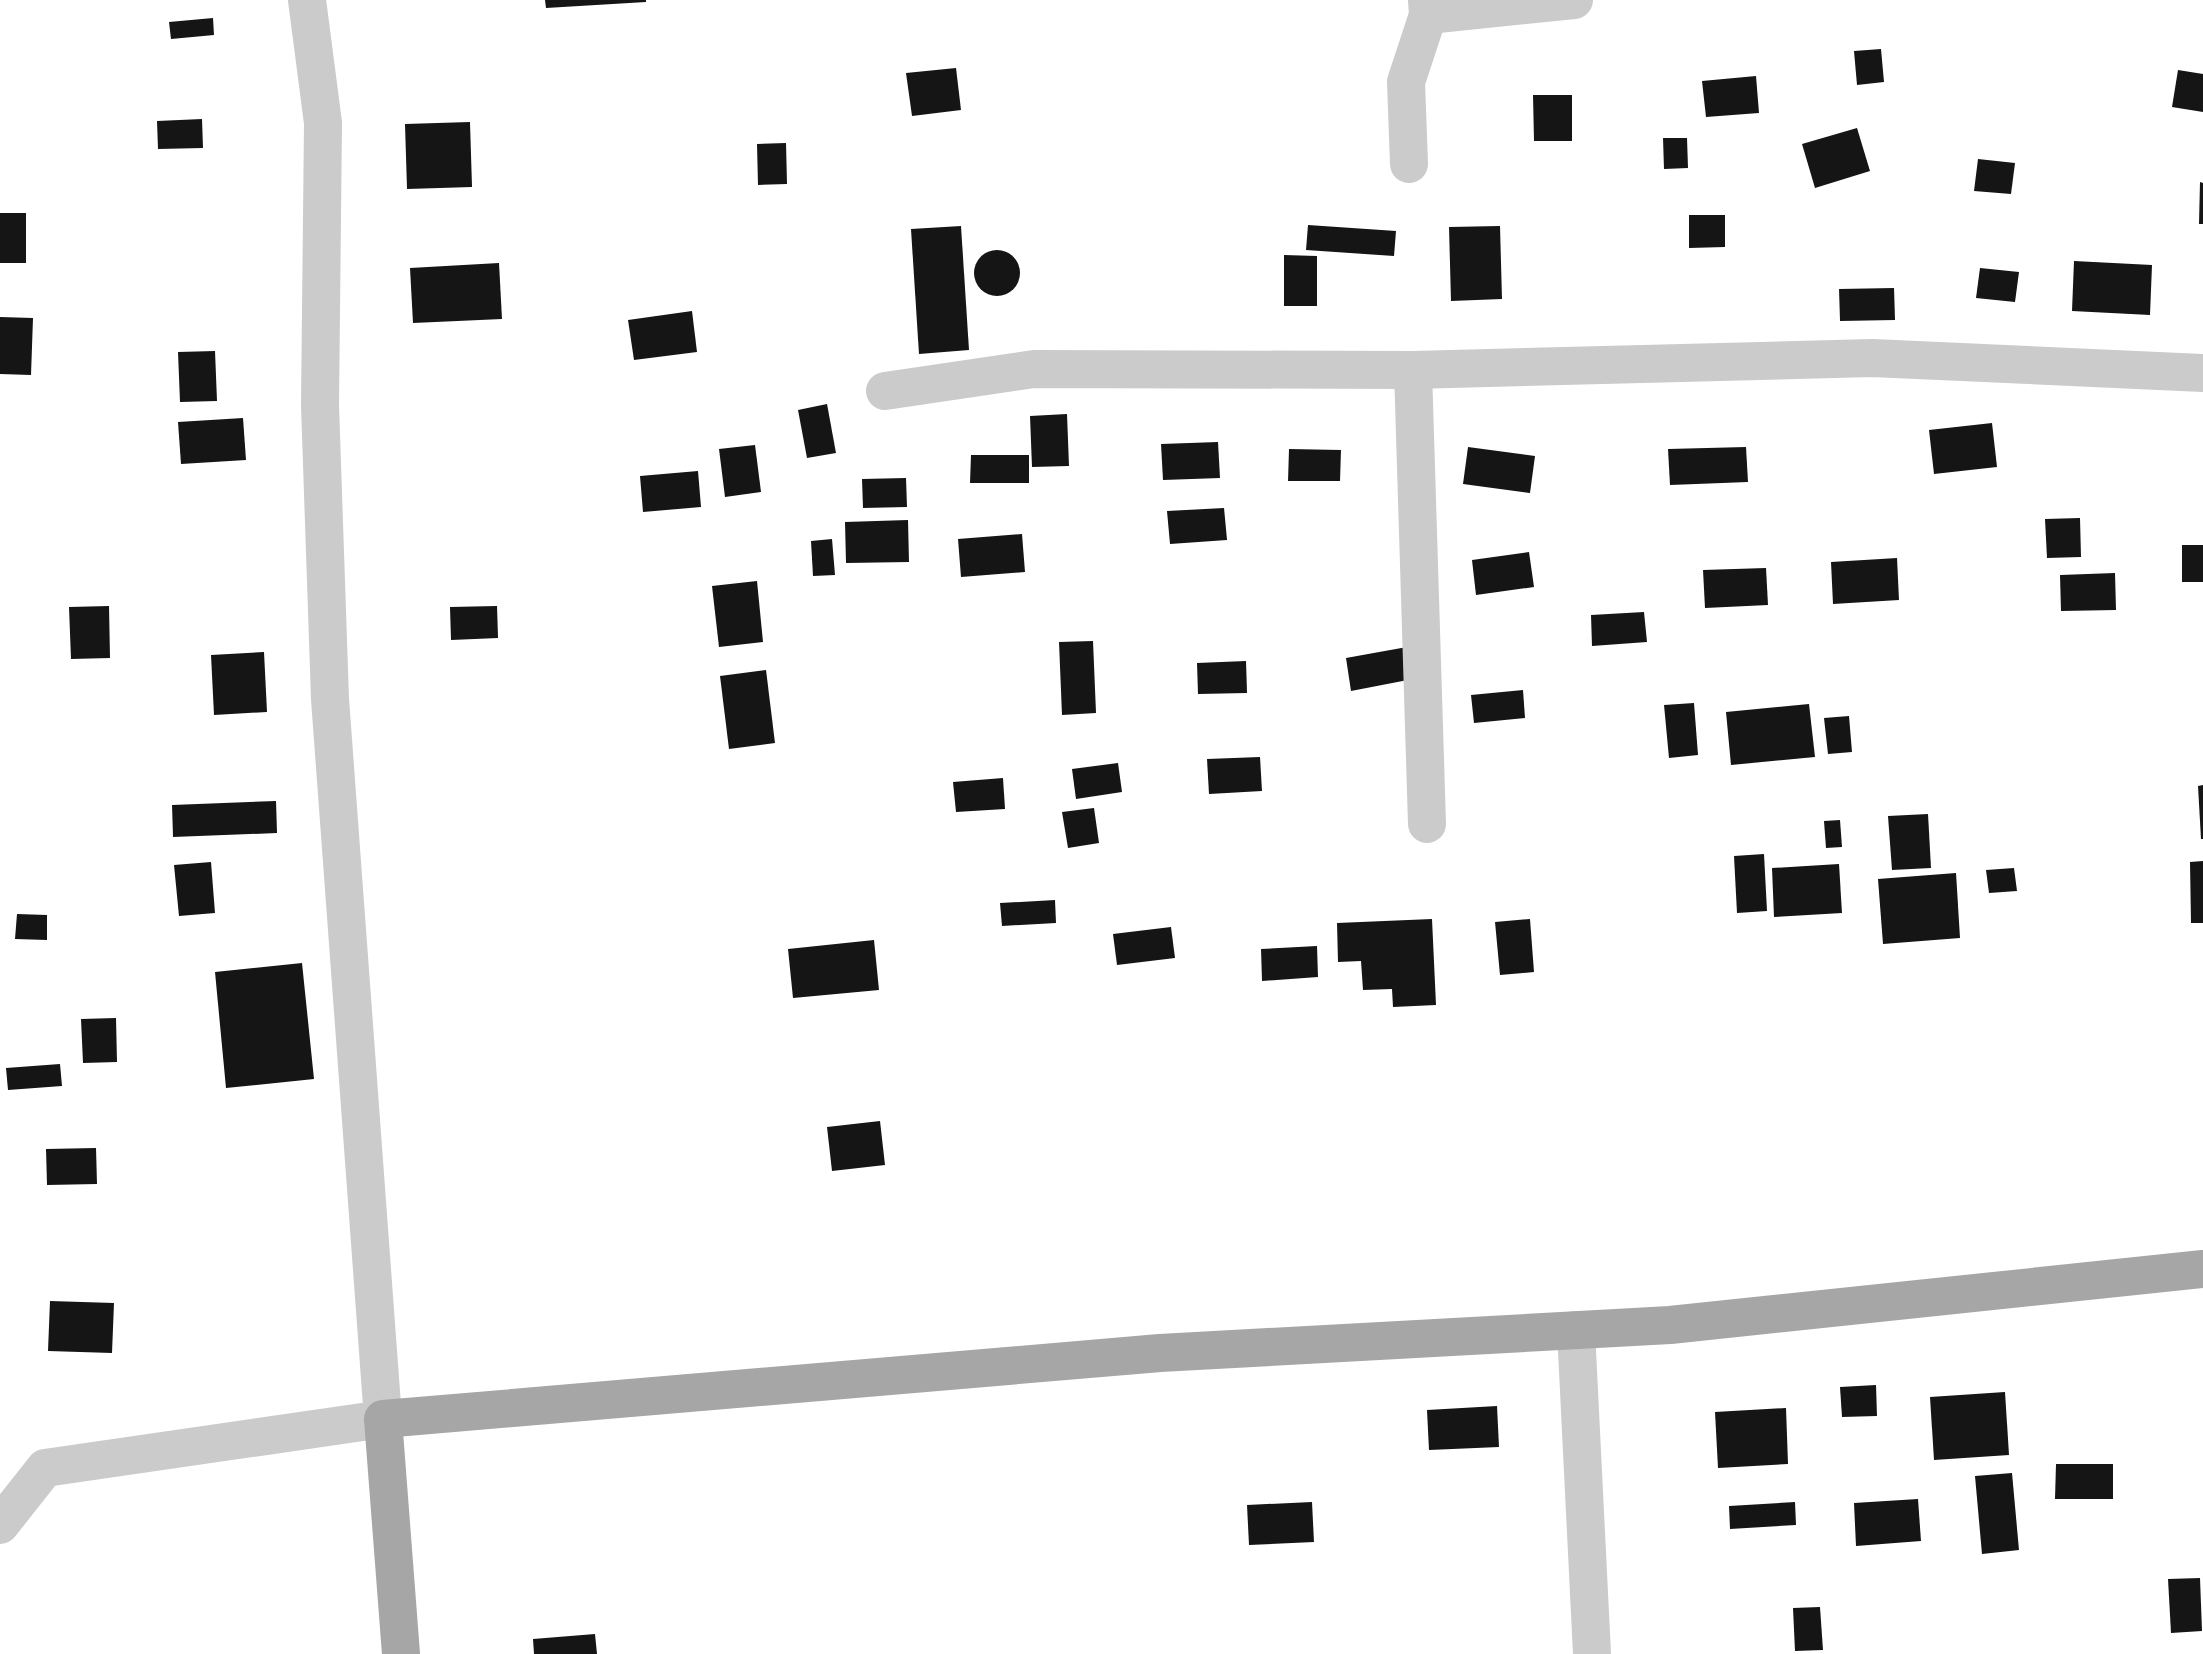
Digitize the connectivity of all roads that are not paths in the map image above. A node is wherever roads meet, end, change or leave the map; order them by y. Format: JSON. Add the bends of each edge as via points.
{"nodes":[{"id":1,"x":307,"y":0,"type":"edge"},
{"id":2,"x":1574,"y":0,"type":"edge"},
{"id":3,"x":1427,"y":8,"type":"edge"},
{"id":4,"x":1409,"y":163,"type":"dead end"},
{"id":5,"x":1413,"y":370,"type":"junction"},
{"id":6,"x":2203,"y":373,"type":"edge"},
{"id":7,"x":885,"y":391,"type":"dead end"},
{"id":8,"x":1427,"y":824,"type":"dead end"},
{"id":9,"x":2203,"y":1269,"type":"edge"},
{"id":10,"x":1576,"y":1330,"type":"junction"},
{"id":11,"x":383,"y":1419,"type":"junction"},
{"id":12,"x":0,"y":1525,"type":"edge"},
{"id":13,"x":401,"y":1654,"type":"edge"},
{"id":14,"x":1592,"y":1654,"type":"edge"}],
"edges":[{"from":1,"to":11,"type":"street","via":[[323,123],[320,405],[330,699]]},
{"from":2,"to":3,"type":"street"},
{"from":3,"to":4,"type":"street","via":[[1406,82]]},
{"from":5,"to":6,"type":"street","via":[[1872,358]]},
{"from":5,"to":7,"type":"street","via":[[1034,369]]},
{"from":5,"to":8,"type":"street"},
{"from":9,"to":10,"type":"main road","via":[[1670,1325]]},
{"from":10,"to":11,"type":"main road","via":[[1160,1353]]},
{"from":10,"to":14,"type":"street"},
{"from":11,"to":12,"type":"street","via":[[45,1468]]},
{"from":11,"to":13,"type":"main road"}]}
